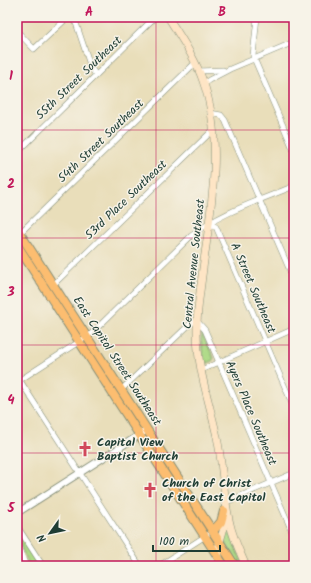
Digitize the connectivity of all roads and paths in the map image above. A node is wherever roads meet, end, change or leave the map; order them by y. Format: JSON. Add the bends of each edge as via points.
{"nodes":[{"id":1,"x":68,"y":17,"type":"edge"},
{"id":2,"x":74,"y":17,"type":"edge"},
{"id":3,"x":155,"y":17,"type":"edge"},
{"id":4,"x":168,"y":17,"type":"edge"},
{"id":5,"x":257,"y":17,"type":"edge"},
{"id":6,"x":17,"y":31,"type":"edge"},
{"id":7,"x":294,"y":42,"type":"edge"},
{"id":8,"x":254,"y":59,"type":"junction"},
{"id":9,"x":196,"y":63,"type":"junction"},
{"id":10,"x":230,"y":69,"type":"junction"},
{"id":11,"x":199,"y":71,"type":"junction"},
{"id":12,"x":96,"y":75,"type":"junction"},
{"id":13,"x":204,"y":84,"type":"junction"},
{"id":14,"x":210,"y":113,"type":"junction"},
{"id":15,"x":213,"y":130,"type":"junction"},
{"id":16,"x":294,"y":151,"type":"edge"},
{"id":17,"x":17,"y":152,"type":"edge"},
{"id":18,"x":294,"y":186,"type":"edge"},
{"id":19,"x":260,"y":200,"type":"junction"},
{"id":20,"x":209,"y":223,"type":"junction"},
{"id":21,"x":18,"y":231,"type":"edge"},
{"id":22,"x":17,"y":245,"type":"edge"},
{"id":23,"x":294,"y":280,"type":"edge"},
{"id":24,"x":53,"y":285,"type":"junction"},
{"id":25,"x":197,"y":321,"type":"junction"},
{"id":26,"x":294,"y":329,"type":"edge"},
{"id":27,"x":87,"y":337,"type":"junction"},
{"id":28,"x":79,"y":342,"type":"junction"},
{"id":29,"x":265,"y":342,"type":"junction"},
{"id":30,"x":219,"y":362,"type":"junction"},
{"id":31,"x":201,"y":370,"type":"junction"},
{"id":32,"x":18,"y":379,"type":"edge"},
{"id":33,"x":121,"y":390,"type":"junction"},
{"id":34,"x":294,"y":408,"type":"edge"},
{"id":35,"x":147,"y":430,"type":"junction"},
{"id":36,"x":140,"y":435,"type":"junction"},
{"id":37,"x":80,"y":473,"type":"junction"},
{"id":38,"x":294,"y":473,"type":"edge"},
{"id":39,"x":271,"y":483,"type":"junction"},
{"id":40,"x":225,"y":505,"type":"junction"},
{"id":41,"x":17,"y":513,"type":"edge"},
{"id":42,"x":17,"y":526,"type":"edge"},
{"id":43,"x":213,"y":531,"type":"junction"},
{"id":44,"x":205,"y":536,"type":"junction"},
{"id":45,"x":294,"y":536,"type":"edge"},
{"id":46,"x":219,"y":541,"type":"junction"},
{"id":47,"x":17,"y":544,"type":"edge"},
{"id":48,"x":219,"y":557,"type":"junction"},
{"id":49,"x":26,"y":566,"type":"edge"},
{"id":50,"x":43,"y":566,"type":"edge"},
{"id":51,"x":140,"y":566,"type":"edge"},
{"id":52,"x":159,"y":566,"type":"edge"},
{"id":53,"x":224,"y":566,"type":"edge"},
{"id":54,"x":235,"y":566,"type":"edge"},
{"id":55,"x":246,"y":566,"type":"edge"}],
"edges":[{"from":1,"to":6,"type":"street","via":[[34,49]]},
{"from":2,"to":12,"type":"street","via":[[91,68]]},
{"from":3,"to":12,"type":"street","name":"55th Street Southeast"},
{"from":4,"to":9,"type":"main road","name":"Central Avenue Southeast"},
{"from":5,"to":8,"type":"street","via":[[252,51]]},
{"from":7,"to":8,"type":"street"},
{"from":8,"to":10,"type":"street"},
{"from":8,"to":16,"type":"street"},
{"from":9,"to":11,"type":"main road","name":"Central Avenue Southeast"},
{"from":9,"to":21,"type":"street","name":"54th Street Southeast"},
{"from":10,"to":11,"type":"street"},
{"from":10,"to":13,"type":"street"},
{"from":11,"to":13,"type":"main road","name":"Central Avenue Southeast"},
{"from":12,"to":17,"type":"street","name":"55th Street Southeast"},
{"from":13,"to":14,"type":"main road","name":"Central Avenue Southeast"},
{"from":14,"to":15,"type":"main road","name":"Central Avenue Southeast"},
{"from":14,"to":19,"type":"street","via":[[221,115],[225,120]]},
{"from":15,"to":20,"type":"main road","name":"Central Avenue Southeast","via":[[214,174]]},
{"from":15,"to":24,"type":"street","name":"53rd Place Southeast"},
{"from":18,"to":19,"type":"street"},
{"from":19,"to":20,"type":"street"},
{"from":19,"to":23,"type":"street"},
{"from":20,"to":25,"type":"main road","name":"Central Avenue Southeast"},
{"from":20,"to":27,"type":"street","via":[[191,236]]},
{"from":20,"to":29,"type":"street","name":"A Street Southeast","via":[[216,227]]},
{"from":21,"to":24,"type":"main road","name":"East Capitol Street Southeast"},
{"from":22,"to":28,"type":"main road"},
{"from":24,"to":27,"type":"main road","name":"East Capitol Street Southeast"},
{"from":25,"to":30,"type":"street","name":"Ayers Place Southeast","via":[[205,330]]},
{"from":25,"to":31,"type":"main road","name":"Central Avenue Southeast","via":[[197,346]]},
{"from":25,"to":33,"type":"street","via":[[191,323]]},
{"from":26,"to":29,"type":"street"},
{"from":27,"to":28,"type":"street"},
{"from":27,"to":33,"type":"main road","name":"East Capitol Street Southeast"},
{"from":28,"to":32,"type":"street"},
{"from":28,"to":36,"type":"main road"},
{"from":29,"to":30,"type":"street"},
{"from":29,"to":34,"type":"street","name":"A Street Southeast"},
{"from":30,"to":31,"type":"street"},
{"from":30,"to":39,"type":"street","name":"Ayers Place Southeast"},
{"from":31,"to":40,"type":"main road","name":"Central Avenue Southeast","via":[[222,466]]},
{"from":32,"to":37,"type":"street"},
{"from":33,"to":35,"type":"main road","name":"East Capitol Street Southeast"},
{"from":35,"to":36,"type":"street"},
{"from":35,"to":43,"type":"main road","name":"East Capitol Street Southeast"},
{"from":36,"to":37,"type":"street"},
{"from":36,"to":44,"type":"main road"},
{"from":37,"to":41,"type":"street"},
{"from":37,"to":51,"type":"street"},
{"from":38,"to":39,"type":"street"},
{"from":39,"to":40,"type":"street"},
{"from":39,"to":45,"type":"street","name":"Ayers Place Southeast"},
{"from":40,"to":43,"type":"main road","via":[[221,522]]},
{"from":40,"to":46,"type":"main road","via":[[226,522]]},
{"from":40,"to":55,"type":"main road","name":"Central Avenue Southeast"},
{"from":42,"to":50,"type":"street"},
{"from":43,"to":44,"type":"street"},
{"from":43,"to":46,"type":"main road","name":"East Capitol Street Southeast"},
{"from":44,"to":48,"type":"main road"},
{"from":44,"to":52,"type":"street"},
{"from":46,"to":48,"type":"main road"},
{"from":46,"to":54,"type":"main road","name":"East Capitol Street Southeast"},
{"from":47,"to":49,"type":"street"},
{"from":48,"to":53,"type":"main road"}]}
